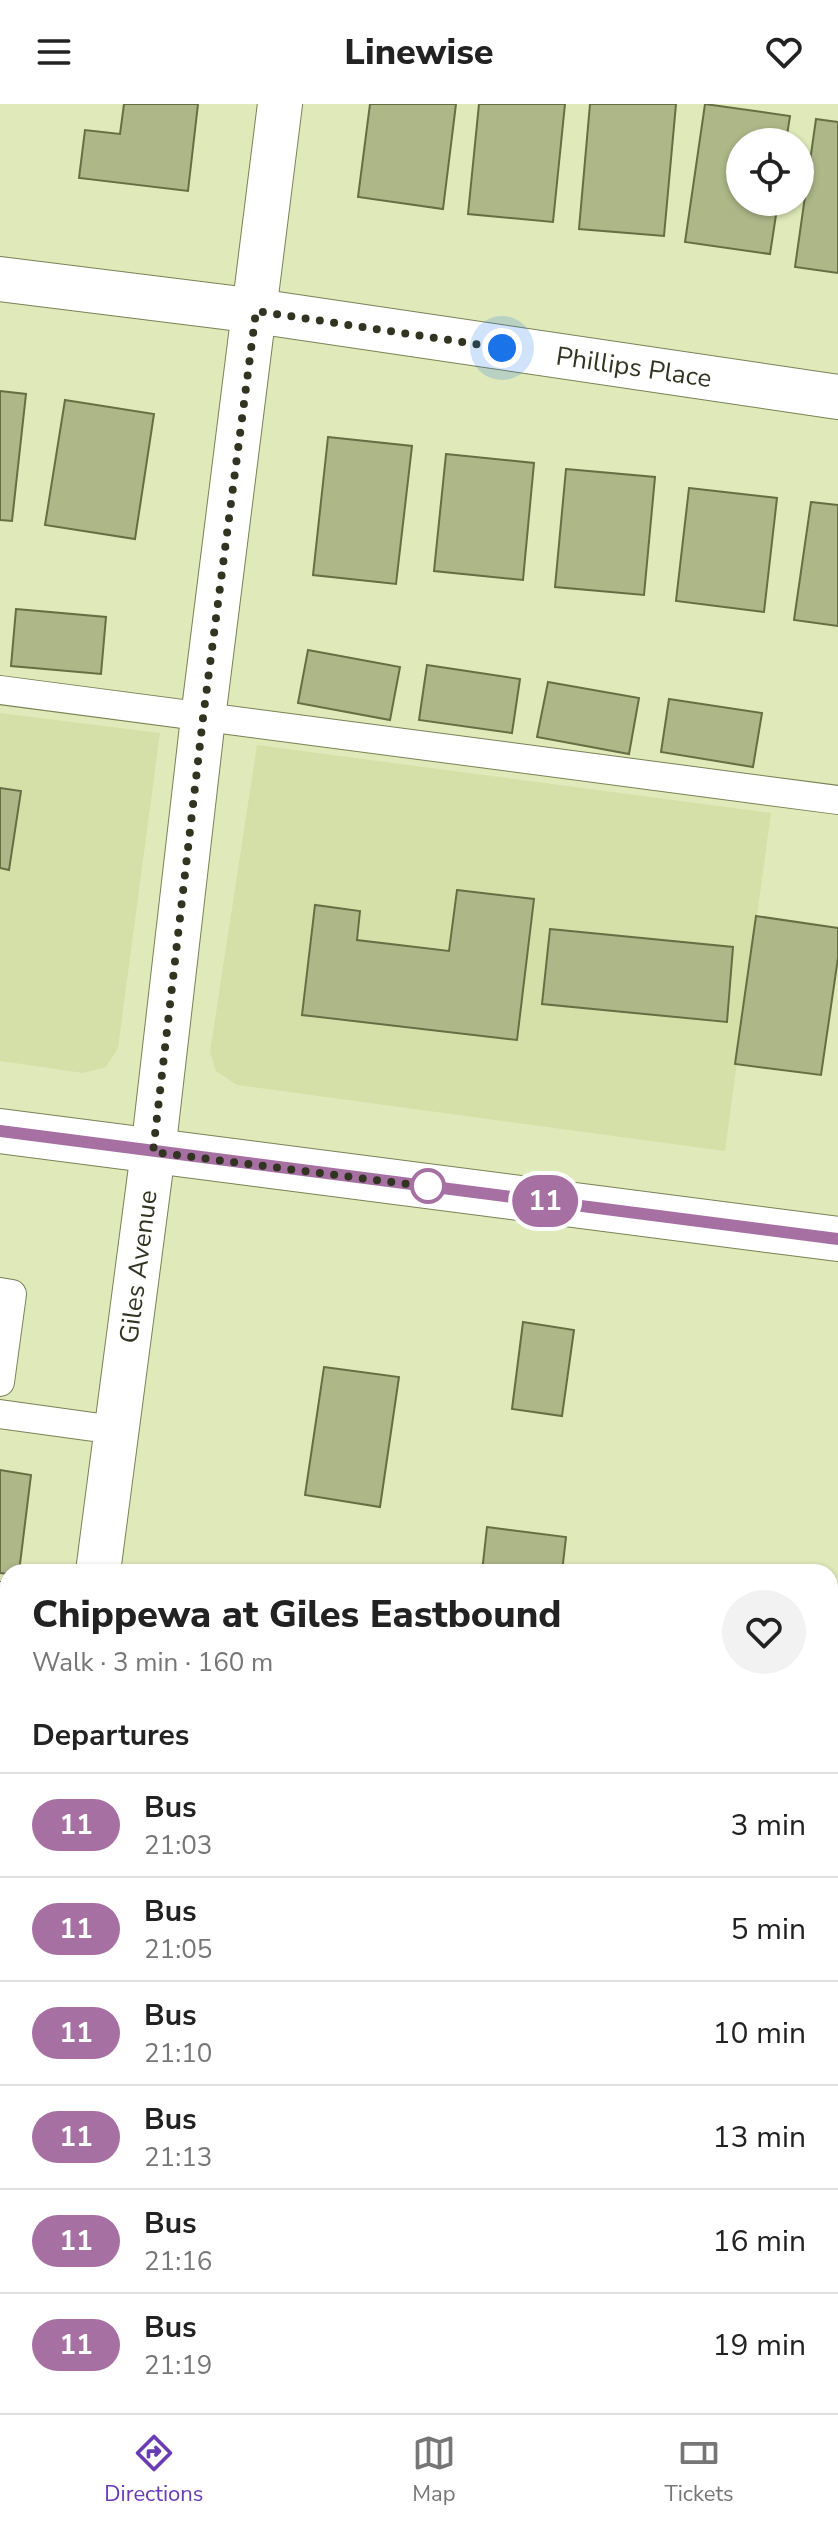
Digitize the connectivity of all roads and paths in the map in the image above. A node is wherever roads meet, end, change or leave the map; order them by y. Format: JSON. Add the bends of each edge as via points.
{"nodes":[{"id":1,"x":280,"y":104,"type":"edge"},
{"id":2,"x":0,"y":279,"type":"edge"},
{"id":3,"x":256,"y":311,"type":"junction"},
{"id":4,"x":838,"y":397,"type":"edge"},
{"id":5,"x":0,"y":690,"type":"edge"},
{"id":6,"x":203,"y":718,"type":"junction"},
{"id":7,"x":838,"y":800,"type":"edge"},
{"id":8,"x":0,"y":1131,"type":"edge"},
{"id":9,"x":153,"y":1152,"type":"junction"},
{"id":10,"x":838,"y":1239,"type":"edge"},
{"id":11,"x":0,"y":1292,"type":"edge"},
{"id":12,"x":0,"y":1382,"type":"edge"},
{"id":13,"x":0,"y":1414,"type":"edge"},
{"id":14,"x":115,"y":1430,"type":"junction"},
{"id":15,"x":99,"y":1564,"type":"edge"}],
"edges":[{"from":1,"to":3,"type":"street","name":"Giles Avenue"},
{"from":2,"to":3,"type":"street","name":"Phillips Place"},
{"from":3,"to":4,"type":"street","name":"Phillips Place"},
{"from":3,"to":6,"type":"street","name":"Giles Avenue"},
{"from":5,"to":6,"type":"lane"},
{"from":6,"to":7,"type":"lane"},
{"from":6,"to":9,"type":"street","name":"Giles Avenue"},
{"from":8,"to":9,"type":"street"},
{"from":9,"to":10,"type":"street"},
{"from":9,"to":14,"type":"street","name":"Giles Avenue"},
{"from":11,"to":12,"type":"lane","via":[[12,1294]]},
{"from":13,"to":14,"type":"lane"},
{"from":14,"to":15,"type":"street","name":"Giles Avenue"}]}
